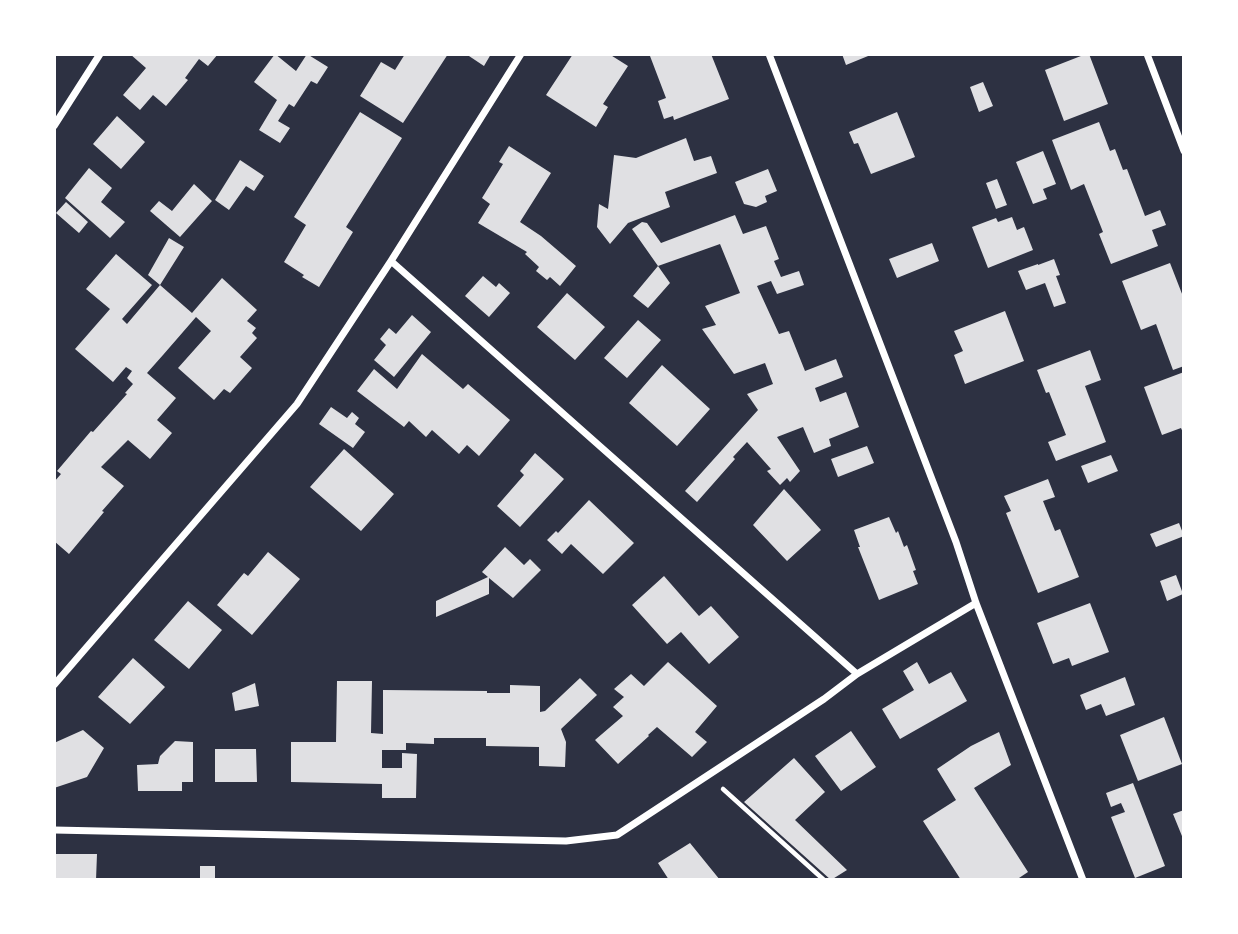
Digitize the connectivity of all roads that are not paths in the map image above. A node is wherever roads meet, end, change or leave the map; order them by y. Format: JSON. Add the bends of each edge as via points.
{"nodes":[{"id":1,"x":100,"y":54,"type":"edge"},
{"id":2,"x":521,"y":54,"type":"edge"},
{"id":3,"x":769,"y":54,"type":"edge"},
{"id":4,"x":1147,"y":54,"type":"edge"},
{"id":5,"x":54,"y":126,"type":"edge"},
{"id":6,"x":1184,"y":151,"type":"edge"},
{"id":7,"x":391,"y":261,"type":"junction"},
{"id":8,"x":976,"y":603,"type":"junction"},
{"id":9,"x":857,"y":674,"type":"junction"},
{"id":10,"x":54,"y":685,"type":"edge"},
{"id":11,"x":54,"y":830,"type":"edge"},
{"id":12,"x":1083,"y":880,"type":"edge"}],
"edges":[{"from":1,"to":5,"type":"street"},
{"from":2,"to":7,"type":"street"},
{"from":3,"to":8,"type":"street"},
{"from":4,"to":6,"type":"street"},
{"from":7,"to":9,"type":"street"},
{"from":7,"to":10,"type":"street","via":[[297,404]]},
{"from":8,"to":9,"type":"street"},
{"from":8,"to":12,"type":"street"},
{"from":9,"to":11,"type":"street","via":[[617,835],[566,841]]}]}
